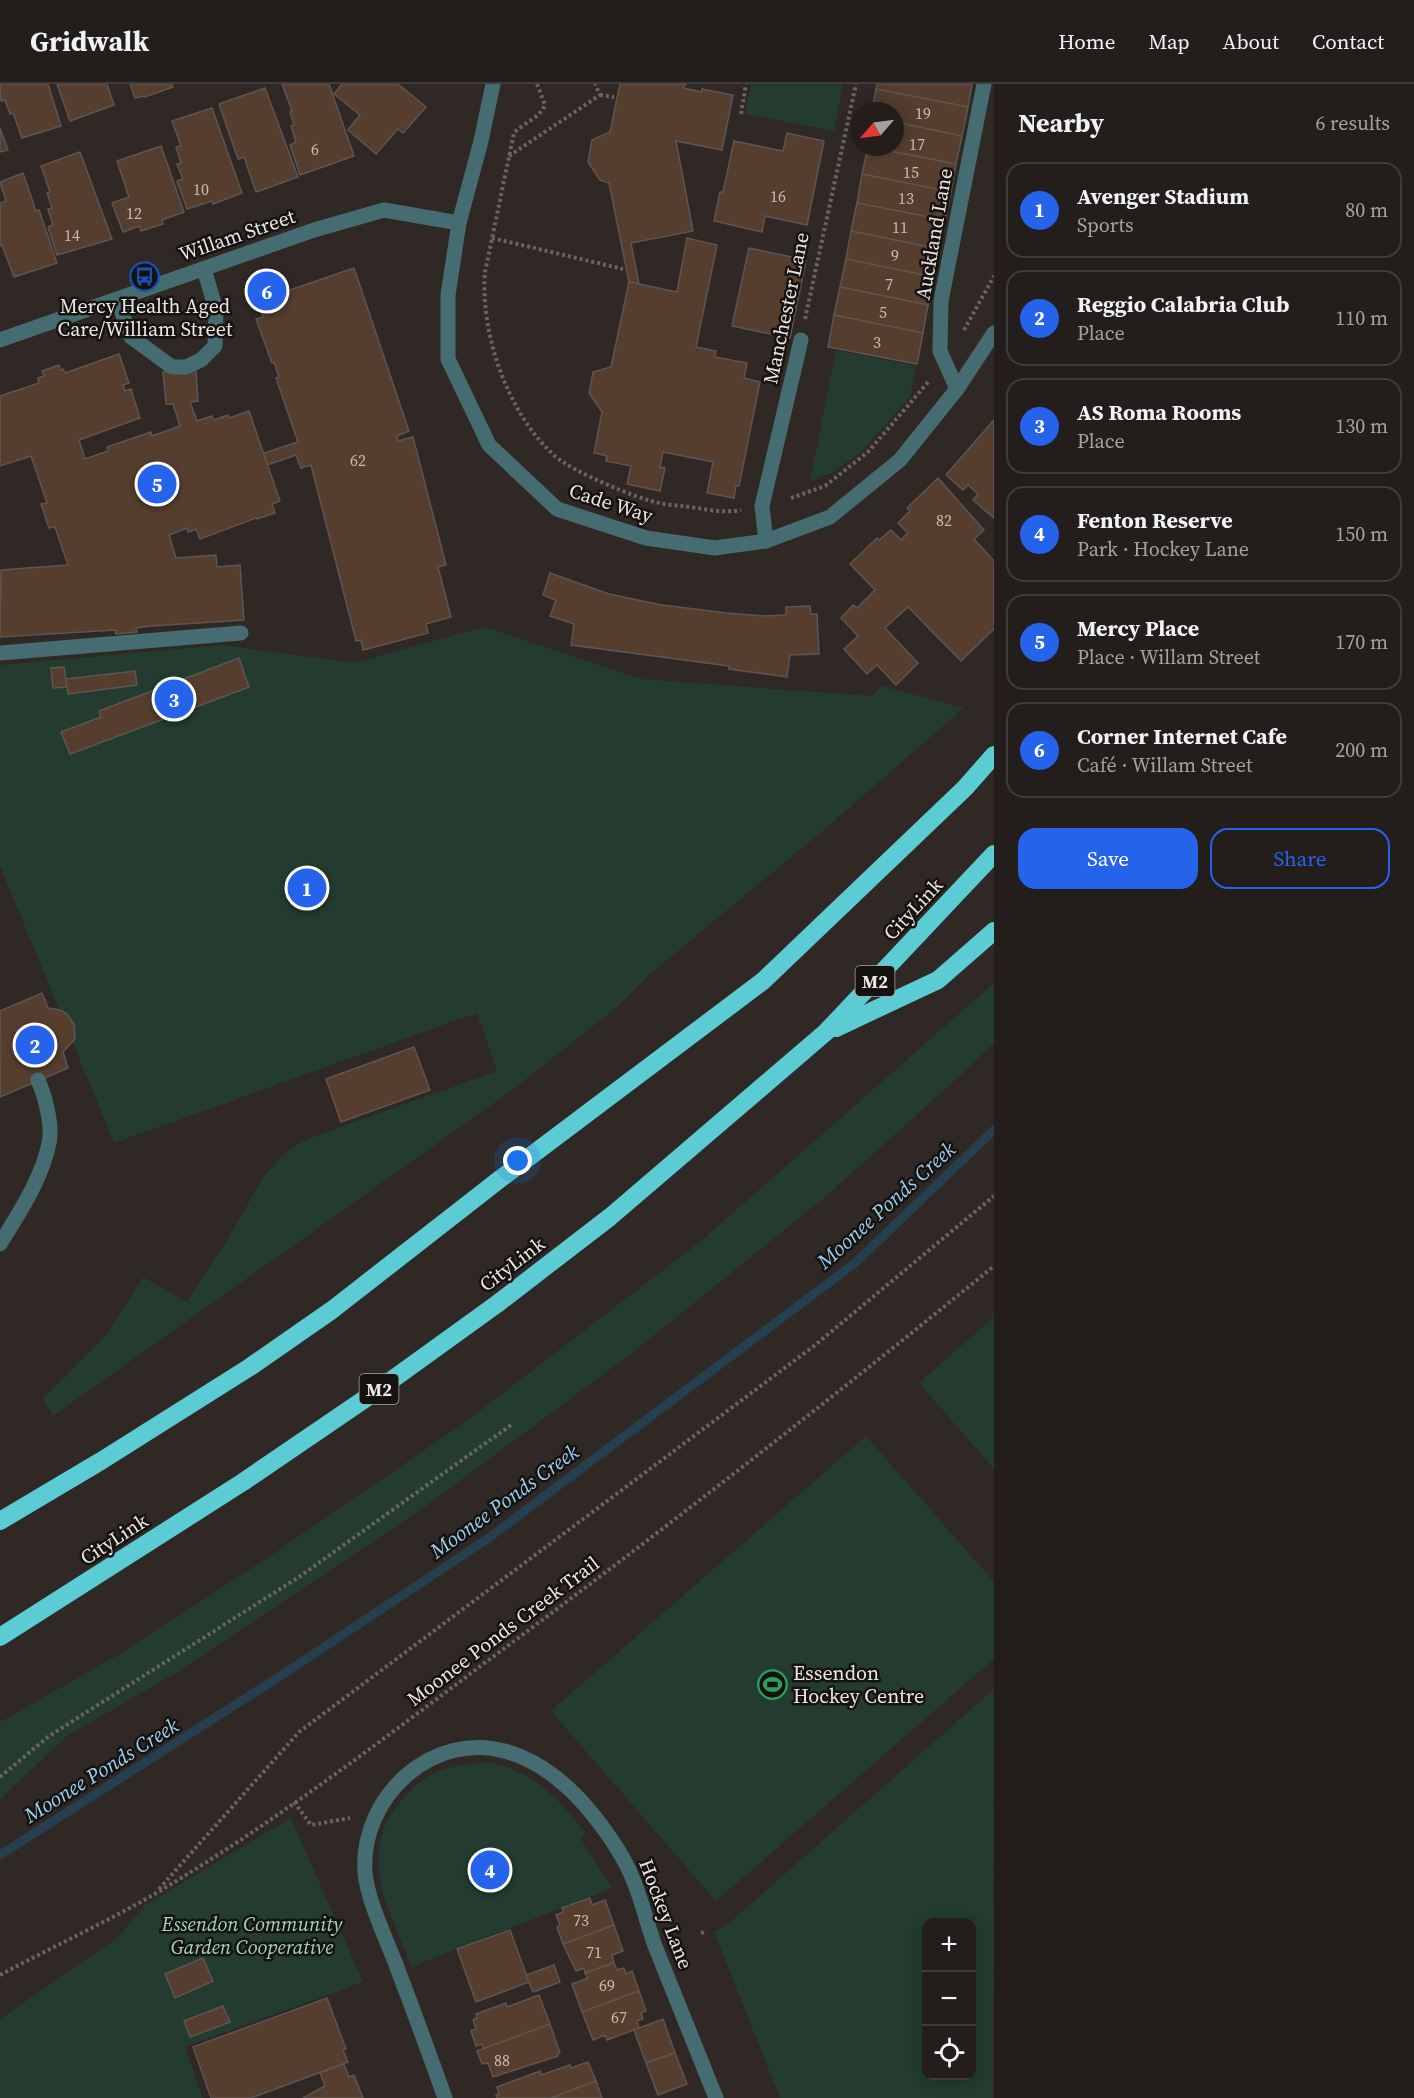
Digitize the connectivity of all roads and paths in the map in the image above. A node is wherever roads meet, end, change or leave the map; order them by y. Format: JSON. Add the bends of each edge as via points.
{"nodes":[{"id":1,"x":493,"y":84,"type":"edge"},
{"id":2,"x":537,"y":84,"type":"edge"},
{"id":3,"x":595,"y":84,"type":"edge"},
{"id":4,"x":746,"y":84,"type":"edge"},
{"id":5,"x":856,"y":84,"type":"edge"},
{"id":6,"x":984,"y":84,"type":"edge"},
{"id":7,"x":600,"y":95,"type":"junction"},
{"id":8,"x":614,"y":97,"type":"dead end"},
{"id":9,"x":741,"y":114,"type":"dead end"},
{"id":10,"x":508,"y":156,"type":"junction"},
{"id":11,"x":459,"y":223,"type":"junction"},
{"id":12,"x":492,"y":238,"type":"junction"},
{"id":13,"x":623,"y":268,"type":"dead end"},
{"id":14,"x":204,"y":269,"type":"junction"},
{"id":15,"x":994,"y":276,"type":"edge"},
{"id":16,"x":117,"y":299,"type":"junction"},
{"id":17,"x":994,"y":333,"type":"edge"},
{"id":18,"x":0,"y":340,"type":"edge"},
{"id":19,"x":801,"y":340,"type":"joint"},
{"id":20,"x":945,"y":361,"type":"junction"},
{"id":21,"x":957,"y":388,"type":"junction"},
{"id":22,"x":790,"y":498,"type":"dead end"},
{"id":23,"x":745,"y":509,"type":"dead end"},
{"id":24,"x":766,"y":541,"type":"junction"},
{"id":25,"x":241,"y":633,"type":"dead end"},
{"id":26,"x":0,"y":653,"type":"edge"},
{"id":27,"x":994,"y":755,"type":"edge"},
{"id":28,"x":994,"y":854,"type":"edge"},
{"id":29,"x":994,"y":931,"type":"edge"},
{"id":30,"x":826,"y":1032,"type":"junction"},
{"id":31,"x":38,"y":1080,"type":"dead end"},
{"id":32,"x":994,"y":1196,"type":"edge"},
{"id":33,"x":0,"y":1244,"type":"edge"},
{"id":34,"x":994,"y":1266,"type":"edge"},
{"id":35,"x":511,"y":1425,"type":"dead end"},
{"id":36,"x":0,"y":1521,"type":"edge"},
{"id":37,"x":0,"y":1637,"type":"edge"},
{"id":38,"x":0,"y":1777,"type":"edge"},
{"id":39,"x":294,"y":1802,"type":"junction"},
{"id":40,"x":372,"y":1822,"type":"junction"},
{"id":41,"x":156,"y":1893,"type":"junction"},
{"id":42,"x":707,"y":1930,"type":"dead end"},
{"id":43,"x":701,"y":1933,"type":"dead end"},
{"id":44,"x":0,"y":1975,"type":"edge"},
{"id":45,"x":445,"y":2098,"type":"edge"},
{"id":46,"x":716,"y":2098,"type":"edge"}],
"edges":[{"from":1,"to":11,"type":"street","name":"Cade Way"},
{"from":2,"to":10,"type":"path","via":[[544,98],[543,111],[514,133]]},
{"from":3,"to":7,"type":"path"},
{"from":4,"to":9,"type":"path"},
{"from":5,"to":19,"type":"path","name":"Manchester Lane"},
{"from":6,"to":20,"type":"street","name":"Auckland Lane","via":[[941,301],[940,351]]},
{"from":7,"to":8,"type":"path"},
{"from":7,"to":10,"type":"path"},
{"from":10,"to":12,"type":"path"},
{"from":11,"to":14,"type":"street","name":"Willam Street","via":[[384,210]]},
{"from":11,"to":24,"type":"street","name":"Cade Way","via":[[448,295],[448,359],[489,445],[557,509],[646,538],[715,548]]},
{"from":12,"to":13,"type":"path"},
{"from":12,"to":23,"type":"path","via":[[483,289],[490,343],[517,406],[556,457],[591,477],[658,503],[727,511]]},
{"from":14,"to":16,"type":"street","name":"Willam Street"},
{"from":14,"to":16,"type":"street","via":[[216,310],[215,346],[201,360],[186,367],[172,367],[131,337]]},
{"from":15,"to":20,"type":"path"},
{"from":16,"to":18,"type":"street","name":"Willam Street"},
{"from":17,"to":21,"type":"street","name":"Cade Way"},
{"from":19,"to":24,"type":"street","name":"Manchester Lane","via":[[762,506]]},
{"from":20,"to":21,"type":"street","name":"Auckland Lane"},
{"from":20,"to":22,"type":"path","via":[[868,452],[825,486]]},
{"from":21,"to":24,"type":"street","name":"Cade Way","via":[[900,460],[830,517]]},
{"from":25,"to":26,"type":"street"},
{"from":27,"to":36,"type":"highway","via":[[965,788],[764,981],[323,1316],[250,1367]]},
{"from":28,"to":30,"type":"highway","name":"CityLink","number":"M2"},
{"from":29,"to":30,"type":"highway","via":[[938,980]]},
{"from":30,"to":37,"type":"highway","name":"CityLink","number":"M2","via":[[619,1209],[497,1304],[243,1482]]},
{"from":31,"to":33,"type":"street","via":[[47,1100],[50,1142],[36,1179]]},
{"from":32,"to":41,"type":"path","via":[[814,1346],[299,1732]]},
{"from":34,"to":39,"type":"path","name":"Moonee Ponds Creek Trail","via":[[641,1547]]},
{"from":35,"to":38,"type":"path","via":[[299,1577],[49,1736]]},
{"from":39,"to":40,"type":"path","via":[[310,1825],[353,1817]]},
{"from":39,"to":41,"type":"path","name":"Moonee Ponds Creek Trail"},
{"from":40,"to":45,"type":"street","name":"Hockey Lane","via":[[365,1872],[374,1909]]},
{"from":40,"to":46,"type":"street","name":"Hockey Lane","via":[[396,1783],[416,1766],[439,1755],[465,1748],[506,1751],[548,1771],[592,1814],[624,1860]]},
{"from":41,"to":44,"type":"path","name":"Moonee Ponds Creek Trail"},
{"from":42,"to":43,"type":"path"}]}
